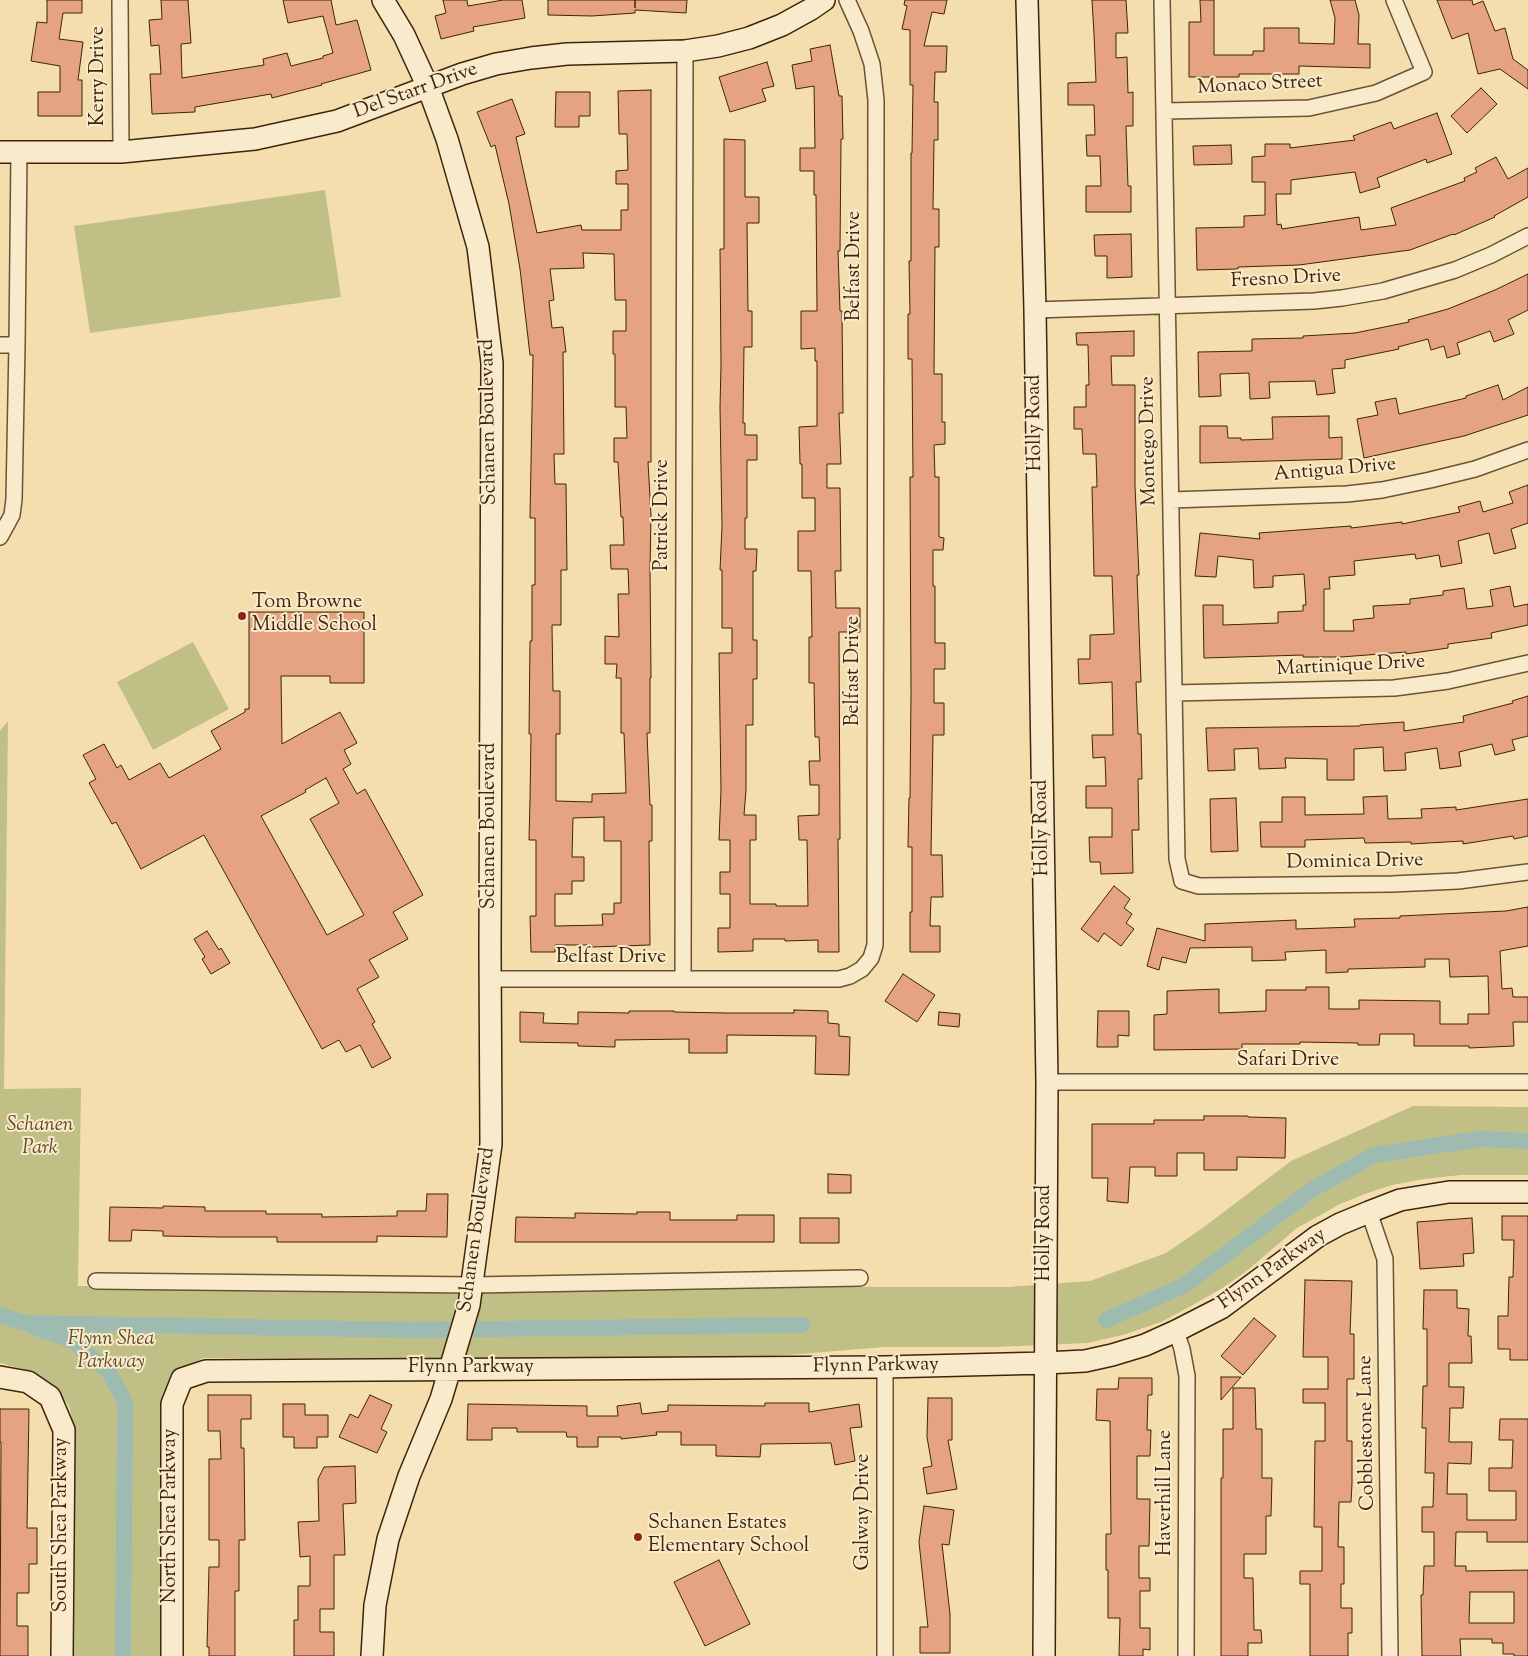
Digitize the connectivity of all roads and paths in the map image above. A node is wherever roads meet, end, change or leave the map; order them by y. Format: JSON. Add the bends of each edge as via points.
{"nodes":[{"id":1,"x":120,"y":0,"type":"edge"},
{"id":2,"x":382,"y":0,"type":"edge"},
{"id":3,"x":824,"y":0,"type":"edge"},
{"id":4,"x":847,"y":0,"type":"edge"},
{"id":5,"x":1027,"y":0,"type":"edge"},
{"id":6,"x":1162,"y":0,"type":"edge"},
{"id":7,"x":1394,"y":0,"type":"edge"},
{"id":8,"x":685,"y":51,"type":"junction"},
{"id":9,"x":428,"y":87,"type":"junction"},
{"id":10,"x":1165,"y":111,"type":"junction"},
{"id":11,"x":9,"y":152,"type":"edge"},
{"id":12,"x":121,"y":152,"type":"junction"},
{"id":13,"x":1528,"y":236,"type":"edge"},
{"id":14,"x":1168,"y":305,"type":"junction"},
{"id":15,"x":1034,"y":310,"type":"junction"},
{"id":16,"x":0,"y":345,"type":"edge"},
{"id":17,"x":17,"y":345,"type":"junction"},
{"id":18,"x":1528,"y":450,"type":"edge"},
{"id":19,"x":1171,"y":500,"type":"junction"},
{"id":20,"x":0,"y":537,"type":"edge"},
{"id":21,"x":1528,"y":663,"type":"edge"},
{"id":22,"x":1174,"y":693,"type":"junction"},
{"id":23,"x":1528,"y":872,"type":"edge"},
{"id":24,"x":1182,"y":881,"type":"joint"},
{"id":25,"x":683,"y":978,"type":"junction"},
{"id":26,"x":490,"y":979,"type":"junction"},
{"id":27,"x":1047,"y":1082,"type":"junction"},
{"id":28,"x":1528,"y":1082,"type":"edge"},
{"id":29,"x":1528,"y":1192,"type":"edge"},
{"id":30,"x":1369,"y":1212,"type":"junction"},
{"id":31,"x":860,"y":1278,"type":"dead end"},
{"id":32,"x":96,"y":1281,"type":"dead end"},
{"id":33,"x":471,"y":1295,"type":"junction"},
{"id":34,"x":1176,"y":1332,"type":"junction"},
{"id":35,"x":1045,"y":1363,"type":"junction"},
{"id":36,"x":885,"y":1367,"type":"junction"},
{"id":37,"x":450,"y":1368,"type":"junction"},
{"id":38,"x":0,"y":1376,"type":"edge"},
{"id":39,"x":182,"y":1379,"type":"joint"},
{"id":40,"x":62,"y":1656,"type":"edge"},
{"id":41,"x":172,"y":1656,"type":"edge"},
{"id":42,"x":372,"y":1656,"type":"edge"},
{"id":43,"x":885,"y":1656,"type":"edge"},
{"id":44,"x":1044,"y":1656,"type":"edge"},
{"id":45,"x":1186,"y":1656,"type":"edge"},
{"id":46,"x":1390,"y":1656,"type":"edge"}],
"edges":[{"from":1,"to":12,"type":"street","name":"Kerry Drive"},
{"from":2,"to":9,"type":"street","name":"Schanen Boulevard","via":[[404,35]]},
{"from":3,"to":8,"type":"street","name":"Del Starr Drive","via":[[749,38]]},
{"from":4,"to":25,"type":"street","name":"Belfast Drive","via":[[872,64],[876,100],[875,945],[871,958],[862,969],[839,979]]},
{"from":5,"to":15,"type":"street","name":"Holly Road"},
{"from":6,"to":10,"type":"street","name":"Montego Drive"},
{"from":7,"to":10,"type":"street","name":"Monaco Street","via":[[1424,72],[1376,93],[1309,108]]},
{"from":8,"to":9,"type":"street","name":"Del Starr Drive","via":[[531,58],[496,64]]},
{"from":8,"to":25,"type":"street","name":"Patrick Drive"},
{"from":9,"to":12,"type":"street","name":"Del Starr Drive","via":[[337,121],[255,139]]},
{"from":9,"to":26,"type":"street","name":"Schanen Boulevard","via":[[447,139],[478,247],[492,362]]},
{"from":10,"to":14,"type":"street","name":"Montego Drive"},
{"from":11,"to":12,"type":"street","name":"Del Starr Drive"},
{"from":11,"to":17,"type":"street"},
{"from":13,"to":14,"type":"street","name":"Fresno Drive","via":[[1455,270],[1383,291],[1314,301]]},
{"from":14,"to":15,"type":"street","name":"Fresno Drive"},
{"from":14,"to":19,"type":"street","name":"Montego Drive"},
{"from":15,"to":27,"type":"street","name":"Holly Road"},
{"from":16,"to":17,"type":"street"},
{"from":17,"to":20,"type":"street","via":[[14,499],[12,515]]},
{"from":18,"to":19,"type":"street","name":"Antigua Drive","via":[[1475,469],[1382,490]]},
{"from":19,"to":22,"type":"street","name":"Montego Drive"},
{"from":21,"to":22,"type":"street","name":"Martinique Drive","via":[[1448,681],[1394,688]]},
{"from":22,"to":24,"type":"street","name":"Montego Drive","via":[[1177,859]]},
{"from":23,"to":24,"type":"street","name":"Dominica Drive","via":[[1458,881],[1392,884],[1199,886]]},
{"from":25,"to":26,"type":"street","name":"Belfast Drive"},
{"from":26,"to":33,"type":"street","name":"Schanen Boulevard","via":[[491,1144]]},
{"from":27,"to":28,"type":"street","name":"Safari Drive"},
{"from":27,"to":35,"type":"street","name":"Holly Road"},
{"from":29,"to":30,"type":"street","name":"Flynn Parkway","via":[[1449,1192],[1400,1200]]},
{"from":30,"to":34,"type":"street","name":"Flynn Parkway","via":[[1318,1236],[1221,1308]]},
{"from":30,"to":46,"type":"street","name":"Cobblestone Lane","via":[[1385,1259]]},
{"from":31,"to":33,"type":"street"},
{"from":32,"to":33,"type":"street"},
{"from":33,"to":37,"type":"street","name":"Schanen Boulevard"},
{"from":34,"to":35,"type":"street","name":"Flynn Parkway","via":[[1112,1355],[1085,1361]]},
{"from":34,"to":45,"type":"street","name":"Haverhill Lane","via":[[1187,1376]]},
{"from":35,"to":36,"type":"street","name":"Flynn Parkway"},
{"from":35,"to":44,"type":"street","name":"Holly Road"},
{"from":36,"to":37,"type":"street","name":"Flynn Parkway"},
{"from":36,"to":43,"type":"street","name":"Galway Drive"},
{"from":37,"to":39,"type":"street","name":"Flynn Parkway","via":[[206,1371]]},
{"from":37,"to":42,"type":"street","name":"Schanen Boulevard","via":[[388,1539],[375,1605]]},
{"from":38,"to":40,"type":"street","name":"South Shea Parkway","via":[[28,1382],[50,1397],[64,1430]]},
{"from":39,"to":41,"type":"street","name":"North Shea Parkway","via":[[172,1404]]}]}
